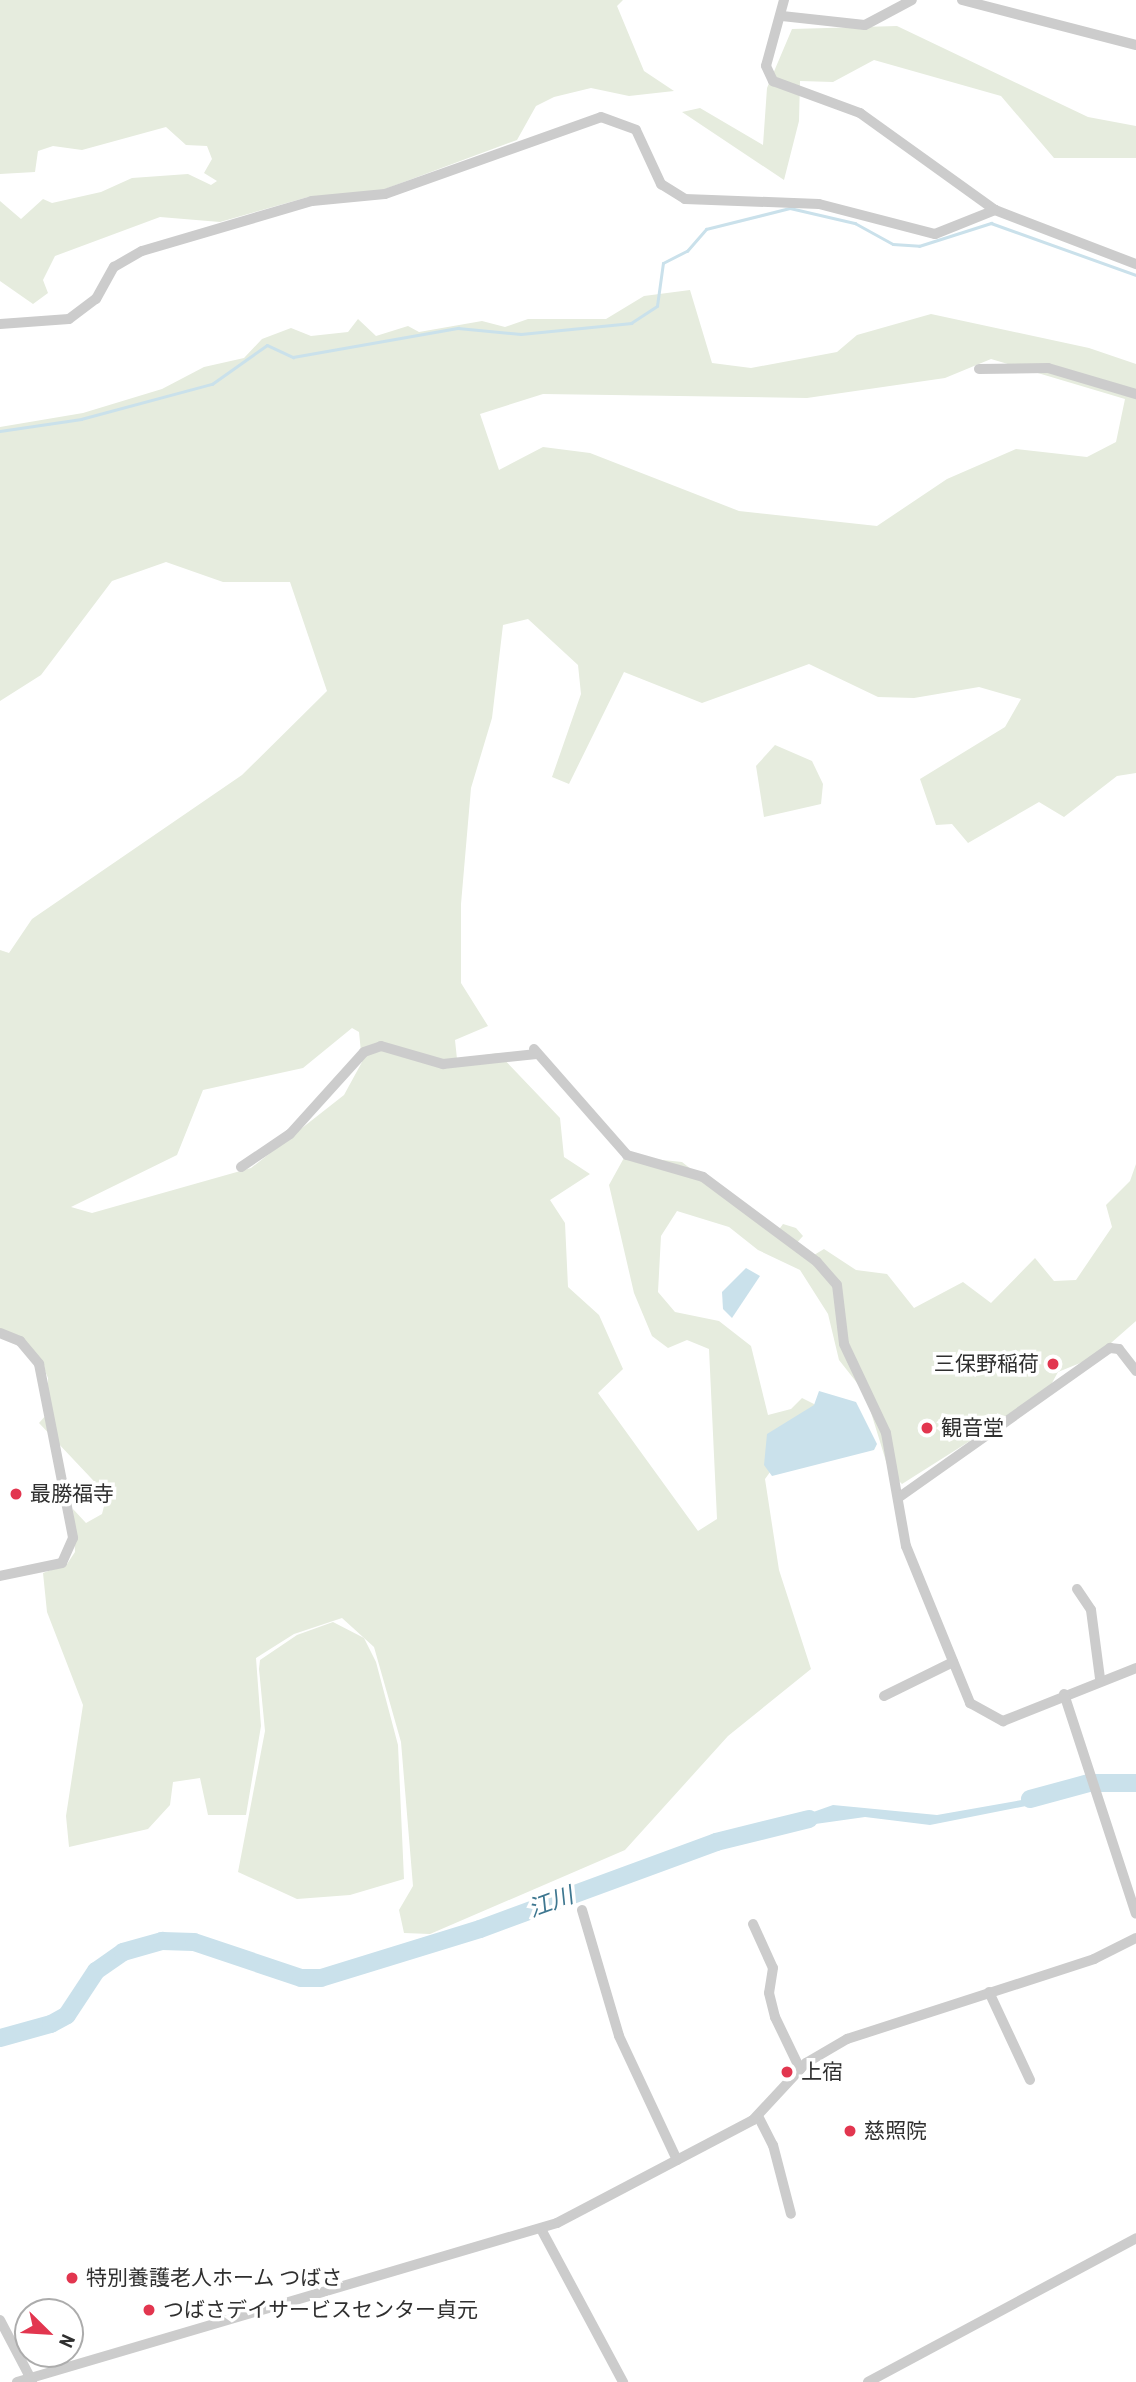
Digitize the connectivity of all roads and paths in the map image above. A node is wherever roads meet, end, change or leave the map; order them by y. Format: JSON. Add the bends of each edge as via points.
{"nodes":[{"id":1,"x":784,"y":0,"type":"edge"},
{"id":2,"x":912,"y":0,"type":"edge"},
{"id":3,"x":962,"y":0,"type":"edge"},
{"id":4,"x":782,"y":16,"type":"junction"},
{"id":5,"x":1136,"y":46,"type":"edge"},
{"id":6,"x":995,"y":210,"type":"junction"},
{"id":7,"x":1136,"y":264,"type":"edge"},
{"id":8,"x":0,"y":324,"type":"edge"},
{"id":9,"x":979,"y":369,"type":"dead end"},
{"id":10,"x":1136,"y":394,"type":"edge"},
{"id":11,"x":240,"y":1167,"type":"dead end"},
{"id":12,"x":0,"y":1333,"type":"edge"},
{"id":13,"x":1136,"y":1371,"type":"edge"},
{"id":14,"x":898,"y":1498,"type":"junction"},
{"id":15,"x":0,"y":1576,"type":"edge"},
{"id":16,"x":1077,"y":1589,"type":"dead end"},
{"id":17,"x":953,"y":1662,"type":"junction"},
{"id":18,"x":1136,"y":1668,"type":"edge"},
{"id":19,"x":1100,"y":1678,"type":"junction"},
{"id":20,"x":1064,"y":1694,"type":"junction"},
{"id":21,"x":884,"y":1696,"type":"dead end"},
{"id":22,"x":582,"y":1910,"type":"dead end"},
{"id":23,"x":1136,"y":1914,"type":"edge"},
{"id":24,"x":753,"y":1924,"type":"dead end"},
{"id":25,"x":1136,"y":1938,"type":"edge"},
{"id":26,"x":989,"y":1992,"type":"junction"},
{"id":27,"x":800,"y":2068,"type":"junction"},
{"id":28,"x":1030,"y":2080,"type":"dead end"},
{"id":29,"x":758,"y":2116,"type":"junction"},
{"id":30,"x":677,"y":2160,"type":"junction"},
{"id":31,"x":791,"y":2214,"type":"dead end"},
{"id":32,"x":541,"y":2229,"type":"junction"},
{"id":33,"x":1136,"y":2238,"type":"edge"},
{"id":34,"x":0,"y":2320,"type":"edge"},
{"id":35,"x":31,"y":2379,"type":"edge"},
{"id":36,"x":17,"y":2382,"type":"edge"},
{"id":37,"x":623,"y":2382,"type":"edge"},
{"id":38,"x":868,"y":2382,"type":"edge"}],
"edges":[{"from":1,"to":4,"type":"street"},
{"from":2,"to":4,"type":"street","via":[[864,24]]},
{"from":3,"to":5,"type":"street"},
{"from":4,"to":6,"type":"street","via":[[766,66],[773,81],[860,113]]},
{"from":6,"to":7,"type":"street"},
{"from":6,"to":8,"type":"street","via":[[935,234],[819,204],[685,200],[661,184],[636,130],[601,117],[385,194],[312,201],[142,251],[114,267],[96,299],[69,319]]},
{"from":9,"to":10,"type":"street","via":[[1048,368]]},
{"from":11,"to":14,"type":"street","via":[[290,1134],[364,1052],[381,1046],[443,1064],[535,1051],[627,1155],[703,1177],[829,1274],[841,1296],[849,1361],[886,1433]]},
{"from":12,"to":15,"type":"street","via":[[20,1341],[38,1364],[73,1538],[62,1563]]},
{"from":13,"to":14,"type":"street","via":[[1119,1349],[1110,1348]]},
{"from":14,"to":17,"type":"street","via":[[906,1546]]},
{"from":16,"to":19,"type":"street","via":[[1091,1610]]},
{"from":17,"to":20,"type":"street","via":[[970,1703],[1003,1721]]},
{"from":17,"to":21,"type":"street"},
{"from":18,"to":19,"type":"street"},
{"from":19,"to":20,"type":"street"},
{"from":20,"to":23,"type":"street"},
{"from":22,"to":30,"type":"street","via":[[619,2036]]},
{"from":24,"to":27,"type":"street","via":[[772,1968],[769,1993],[775,2017]]},
{"from":25,"to":26,"type":"street","via":[[1094,1959]]},
{"from":26,"to":27,"type":"street","via":[[847,2039]]},
{"from":26,"to":28,"type":"street","via":[[1012,2052]]},
{"from":27,"to":29,"type":"street"},
{"from":29,"to":30,"type":"street"},
{"from":29,"to":31,"type":"street","via":[[773,2146]]},
{"from":30,"to":32,"type":"street"},
{"from":32,"to":35,"type":"street"},
{"from":32,"to":37,"type":"street"},
{"from":33,"to":38,"type":"street"},
{"from":34,"to":35,"type":"street"},
{"from":35,"to":36,"type":"street"}]}
